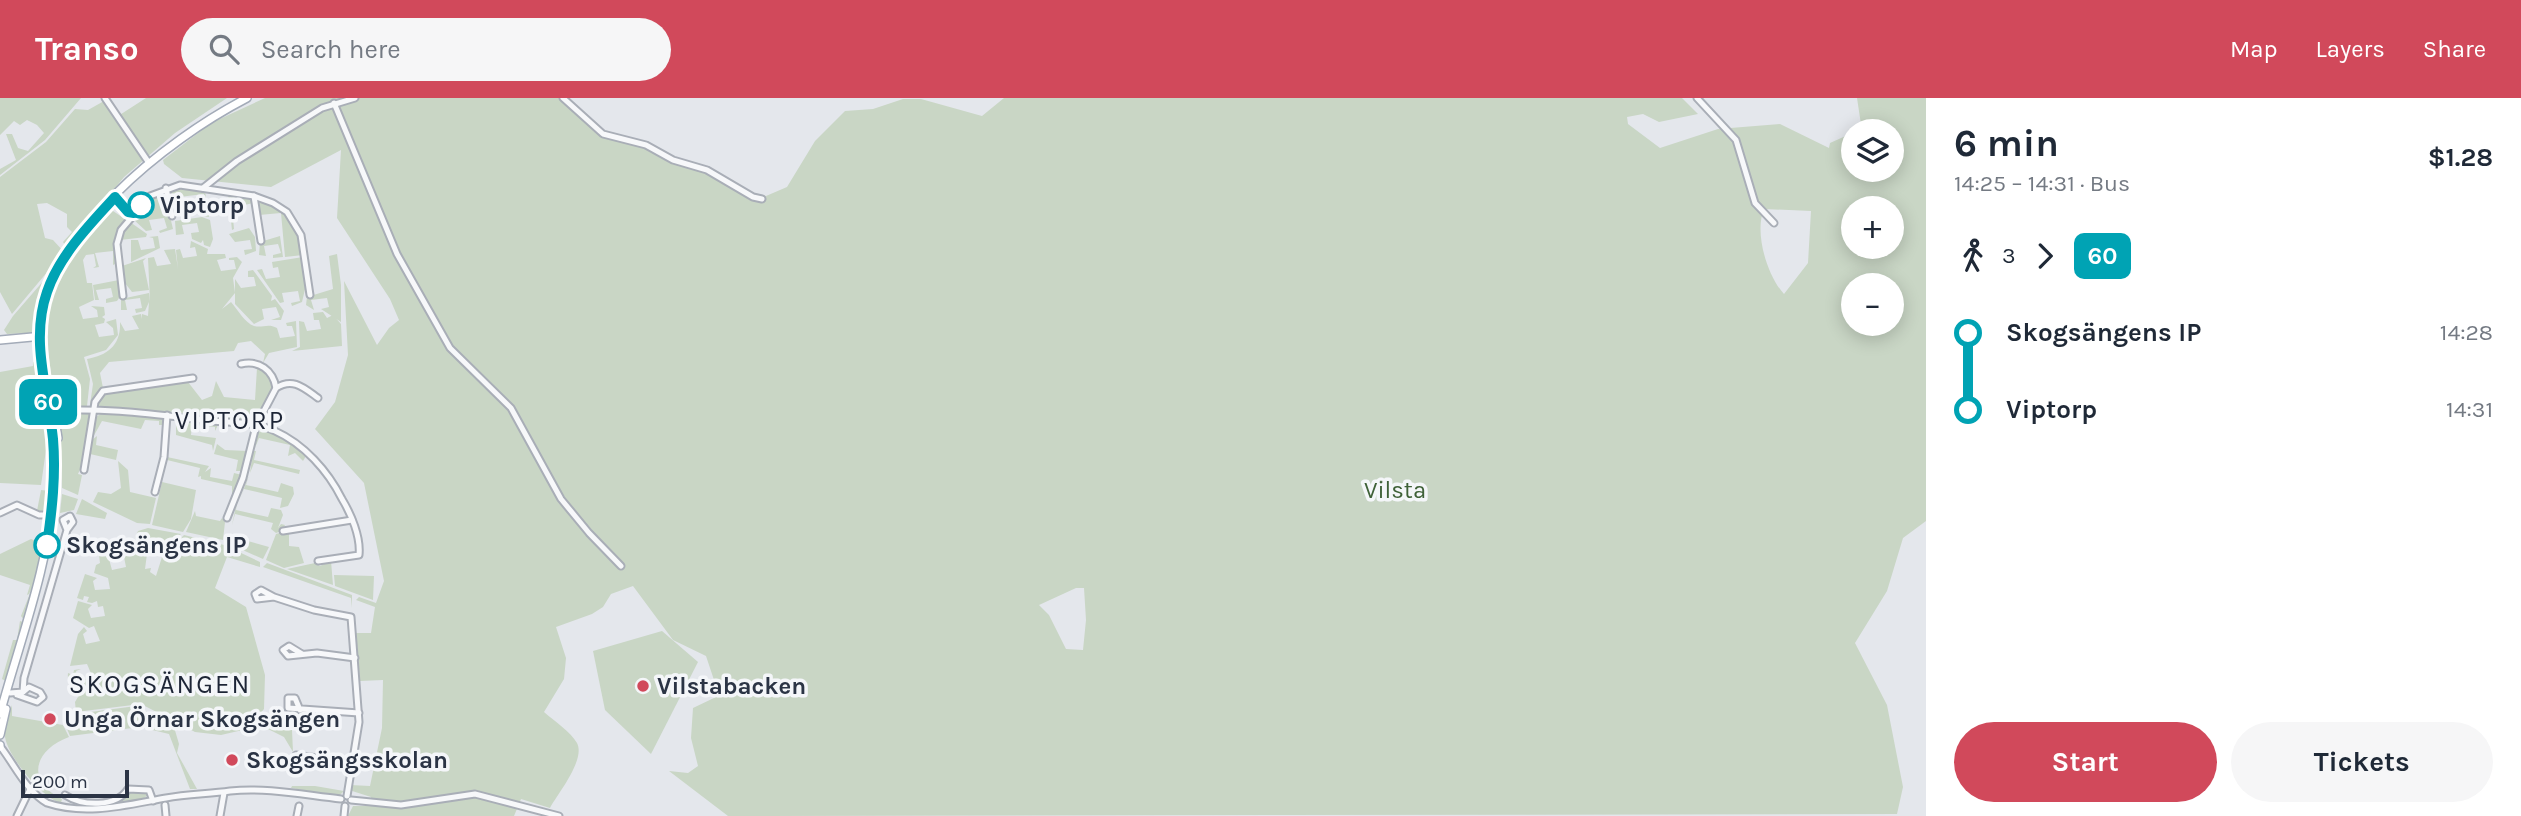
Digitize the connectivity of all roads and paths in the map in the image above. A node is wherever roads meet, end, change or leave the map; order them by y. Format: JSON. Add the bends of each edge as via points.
{"nodes":[{"id":1,"x":105,"y":98,"type":"edge"},
{"id":2,"x":247,"y":98,"type":"edge"},
{"id":3,"x":355,"y":98,"type":"edge"},
{"id":4,"x":562,"y":98,"type":"edge"},
{"id":5,"x":1697,"y":98,"type":"edge"},
{"id":6,"x":334,"y":103,"type":"junction"},
{"id":7,"x":149,"y":163,"type":"junction"},
{"id":8,"x":166,"y":188,"type":"junction"},
{"id":9,"x":203,"y":188,"type":"junction"},
{"id":10,"x":115,"y":197,"type":"junction"},
{"id":11,"x":254,"y":197,"type":"junction"},
{"id":12,"x":762,"y":199,"type":"dead end"},
{"id":13,"x":134,"y":213,"type":"junction"},
{"id":14,"x":172,"y":216,"type":"dead end"},
{"id":15,"x":1774,"y":223,"type":"dead end"},
{"id":16,"x":261,"y":241,"type":"dead end"},
{"id":17,"x":310,"y":295,"type":"dead end"},
{"id":18,"x":123,"y":296,"type":"dead end"},
{"id":19,"x":41,"y":338,"type":"junction"},
{"id":20,"x":1,"y":340,"type":"edge"},
{"id":21,"x":242,"y":364,"type":"dead end"},
{"id":22,"x":193,"y":378,"type":"dead end"},
{"id":23,"x":276,"y":388,"type":"junction"},
{"id":24,"x":318,"y":398,"type":"dead end"},
{"id":25,"x":52,"y":410,"type":"junction"},
{"id":26,"x":94,"y":410,"type":"junction"},
{"id":27,"x":167,"y":415,"type":"junction"},
{"id":28,"x":256,"y":426,"type":"junction"},
{"id":29,"x":84,"y":470,"type":"dead end"},
{"id":30,"x":155,"y":492,"type":"dead end"},
{"id":31,"x":0,"y":513,"type":"edge"},
{"id":32,"x":53,"y":515,"type":"junction"},
{"id":33,"x":227,"y":518,"type":"dead end"},
{"id":34,"x":352,"y":520,"type":"junction"},
{"id":35,"x":66,"y":530,"type":"dead end"},
{"id":36,"x":283,"y":531,"type":"dead end"},
{"id":37,"x":318,"y":561,"type":"dead end"},
{"id":38,"x":621,"y":566,"type":"dead end"},
{"id":39,"x":274,"y":597,"type":"dead end"},
{"id":40,"x":302,"y":654,"type":"dead end"},
{"id":41,"x":355,"y":657,"type":"junction"},
{"id":42,"x":14,"y":693,"type":"junction"},
{"id":43,"x":300,"y":710,"type":"dead end"},
{"id":44,"x":359,"y":713,"type":"junction"},
{"id":45,"x":0,"y":714,"type":"edge"},
{"id":46,"x":0,"y":735,"type":"edge"},
{"id":47,"x":0,"y":746,"type":"edge"},
{"id":48,"x":0,"y":754,"type":"edge"},
{"id":49,"x":296,"y":755,"type":"dead end"},
{"id":50,"x":10,"y":759,"type":"junction"},
{"id":51,"x":351,"y":763,"type":"junction"},
{"id":52,"x":31,"y":787,"type":"junction"},
{"id":53,"x":225,"y":793,"type":"junction"},
{"id":54,"x":65,"y":795,"type":"dead end"},
{"id":55,"x":346,"y":798,"type":"junction"},
{"id":56,"x":153,"y":801,"type":"junction"},
{"id":57,"x":165,"y":805,"type":"dead end"},
{"id":58,"x":299,"y":806,"type":"dead end"},
{"id":59,"x":18,"y":816,"type":"edge"},
{"id":60,"x":166,"y":816,"type":"edge"},
{"id":61,"x":220,"y":816,"type":"edge"},
{"id":62,"x":298,"y":816,"type":"edge"},
{"id":63,"x":344,"y":816,"type":"edge"},
{"id":64,"x":559,"y":816,"type":"edge"}],
"edges":[{"from":1,"to":7,"type":"street"},
{"from":2,"to":7,"type":"main road"},
{"from":3,"to":6,"type":"street"},
{"from":4,"to":12,"type":"street","via":[[603,134],[646,145]]},
{"from":5,"to":15,"type":"street","via":[[1736,140],[1755,203]]},
{"from":6,"to":9,"type":"street","via":[[237,161]]},
{"from":6,"to":38,"type":"street","via":[[397,254],[450,348],[511,408],[561,499]]},
{"from":7,"to":10,"type":"main road"},
{"from":8,"to":9,"type":"street"},
{"from":8,"to":13,"type":"street","via":[[150,196]]},
{"from":8,"to":14,"type":"street"},
{"from":9,"to":11,"type":"street"},
{"from":10,"to":13,"type":"street"},
{"from":10,"to":19,"type":"main road","via":[[57,271],[43,305]]},
{"from":11,"to":16,"type":"street"},
{"from":11,"to":17,"type":"street","via":[[280,207],[296,223]]},
{"from":13,"to":18,"type":"street","via":[[117,240]]},
{"from":19,"to":20,"type":"main road"},
{"from":19,"to":25,"type":"main road"},
{"from":21,"to":23,"type":"street","via":[[267,369]]},
{"from":22,"to":26,"type":"street","via":[[107,389],[97,397]]},
{"from":23,"to":24,"type":"street","via":[[297,384]]},
{"from":23,"to":28,"type":"street"},
{"from":25,"to":26,"type":"street"},
{"from":25,"to":32,"type":"main road","via":[[59,457]]},
{"from":26,"to":27,"type":"street"},
{"from":26,"to":29,"type":"street"},
{"from":27,"to":28,"type":"street"},
{"from":27,"to":30,"type":"street","via":[[164,457]]},
{"from":28,"to":33,"type":"street"},
{"from":28,"to":34,"type":"street","via":[[281,434],[314,459],[336,487]]},
{"from":31,"to":32,"type":"street","via":[[16,505],[39,515]]},
{"from":32,"to":42,"type":"main road","via":[[48,562]]},
{"from":34,"to":36,"type":"street"},
{"from":34,"to":37,"type":"street","via":[[359,555]]},
{"from":35,"to":42,"type":"street","via":[[24,678]]},
{"from":39,"to":41,"type":"street","via":[[351,617]]},
{"from":40,"to":41,"type":"street"},
{"from":41,"to":44,"type":"street"},
{"from":42,"to":45,"type":"main road"},
{"from":42,"to":46,"type":"main road"},
{"from":43,"to":44,"type":"street"},
{"from":44,"to":51,"type":"street"},
{"from":47,"to":50,"type":"street"},
{"from":48,"to":50,"type":"street"},
{"from":49,"to":51,"type":"street"},
{"from":50,"to":52,"type":"street"},
{"from":51,"to":55,"type":"street"},
{"from":52,"to":56,"type":"street","via":[[54,806],[89,814]]},
{"from":52,"to":59,"type":"street"},
{"from":53,"to":55,"type":"street"},
{"from":53,"to":56,"type":"street"},
{"from":53,"to":61,"type":"street"},
{"from":54,"to":56,"type":"street","via":[[94,803],[120,798],[128,789],[145,788]]},
{"from":55,"to":63,"type":"street"},
{"from":55,"to":64,"type":"street","via":[[401,805],[475,794]]},
{"from":57,"to":60,"type":"street"},
{"from":58,"to":62,"type":"street"}]}
